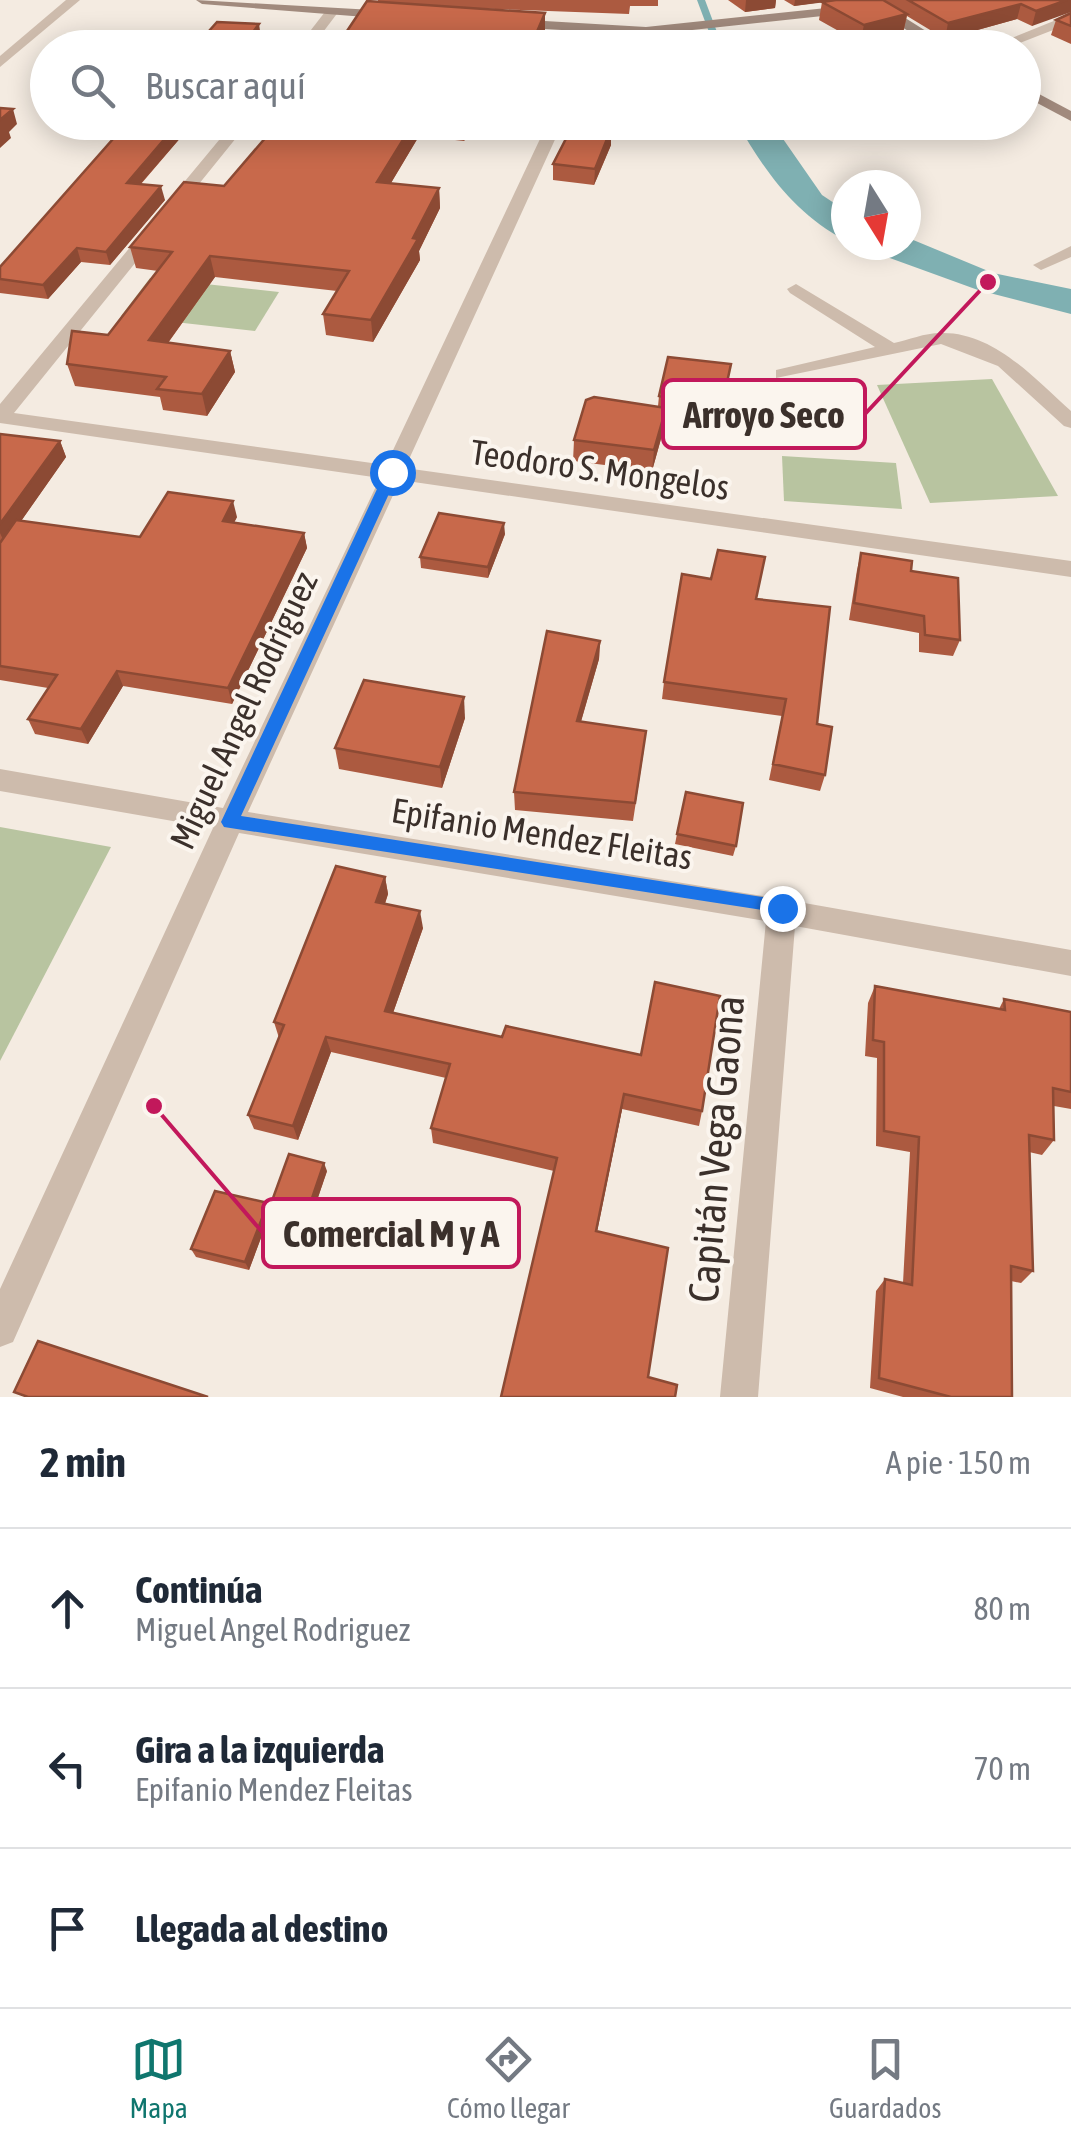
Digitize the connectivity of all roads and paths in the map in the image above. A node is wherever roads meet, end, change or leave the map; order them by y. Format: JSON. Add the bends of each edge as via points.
{"nodes":[{"id":1,"x":74,"y":0,"type":"edge"},
{"id":2,"x":202,"y":0,"type":"edge"},
{"id":3,"x":871,"y":3,"type":"edge"},
{"id":4,"x":333,"y":11,"type":"junction"},
{"id":5,"x":410,"y":16,"type":"edge"},
{"id":6,"x":1071,"y":18,"type":"edge"},
{"id":7,"x":486,"y":21,"type":"edge"},
{"id":8,"x":600,"y":29,"type":"joint"},
{"id":9,"x":39,"y":30,"type":"edge"},
{"id":10,"x":318,"y":30,"type":"edge"},
{"id":11,"x":917,"y":30,"type":"edge"},
{"id":12,"x":1040,"y":30,"type":"edge"},
{"id":13,"x":30,"y":38,"type":"edge"},
{"id":14,"x":0,"y":64,"type":"edge"},
{"id":15,"x":1041,"y":100,"type":"edge"},
{"id":16,"x":1071,"y":117,"type":"edge"},
{"id":17,"x":227,"y":140,"type":"edge"},
{"id":18,"x":548,"y":140,"type":"edge"},
{"id":19,"x":1071,"y":252,"type":"edge"},
{"id":20,"x":1041,"y":265,"type":"dead end"},
{"id":21,"x":796,"y":288,"type":"dead end"},
{"id":22,"x":892,"y":350,"type":"junction"},
{"id":23,"x":782,"y":374,"type":"dead end"},
{"id":24,"x":0,"y":417,"type":"edge"},
{"id":25,"x":1071,"y":422,"type":"edge"},
{"id":26,"x":392,"y":472,"type":"junction"},
{"id":27,"x":1071,"y":569,"type":"edge"},
{"id":28,"x":0,"y":780,"type":"edge"},
{"id":29,"x":230,"y":822,"type":"junction"},
{"id":30,"x":782,"y":908,"type":"junction"},
{"id":31,"x":1071,"y":963,"type":"edge"},
{"id":32,"x":0,"y":1330,"type":"edge"},
{"id":33,"x":740,"y":1397,"type":"edge"}],
"edges":[{"from":1,"to":9,"type":"street"},
{"from":2,"to":4,"type":"street"},
{"from":3,"to":8,"type":"street","via":[[679,29]]},
{"from":3,"to":11,"type":"street"},
{"from":4,"to":5,"type":"street"},
{"from":4,"to":10,"type":"street"},
{"from":6,"to":12,"type":"street"},
{"from":7,"to":8,"type":"street"},
{"from":13,"to":14,"type":"street"},
{"from":15,"to":16,"type":"street"},
{"from":17,"to":24,"type":"street"},
{"from":18,"to":26,"type":"street","name":"Miguel Angel Rodriguez"},
{"from":19,"to":20,"type":"lane"},
{"from":21,"to":22,"type":"street"},
{"from":22,"to":23,"type":"street"},
{"from":22,"to":25,"type":"street","via":[[941,338],[977,348],[1005,362]]},
{"from":24,"to":26,"type":"street","name":"Teodoro S. Mongelos"},
{"from":26,"to":27,"type":"street","name":"Teodoro S. Mongelos"},
{"from":26,"to":29,"type":"street","name":"Miguel Angel Rodriguez"},
{"from":28,"to":29,"type":"street","name":"Epifanio Mendez Fleitas"},
{"from":29,"to":30,"type":"street","name":"Epifanio Mendez Fleitas"},
{"from":29,"to":32,"type":"street","name":"Miguel Angel Rodriguez"},
{"from":30,"to":31,"type":"street","name":"Epifanio Mendez Fleitas"},
{"from":30,"to":33,"type":"street","name":"Capitán Vega Gaona"}]}
